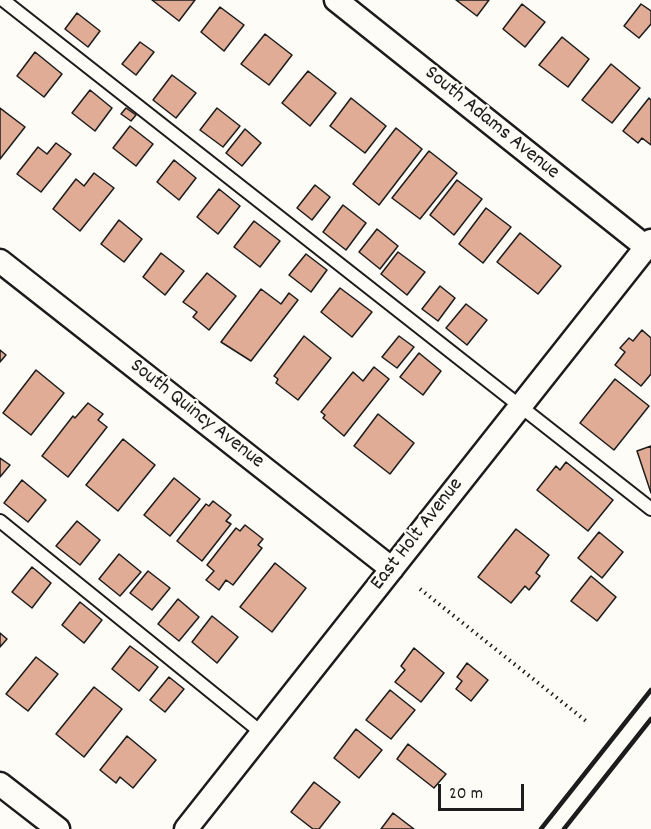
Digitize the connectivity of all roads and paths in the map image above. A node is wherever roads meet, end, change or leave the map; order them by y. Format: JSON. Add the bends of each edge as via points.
{"nodes":[{"id":1,"x":3,"y":0,"type":"edge"},
{"id":2,"x":336,"y":0,"type":"edge"},
{"id":3,"x":649,"y":244,"type":"edge"},
{"id":4,"x":0,"y":261,"type":"edge"},
{"id":5,"x":520,"y":406,"type":"junction"},
{"id":6,"x":651,"y":509,"type":"edge"},
{"id":7,"x":0,"y":521,"type":"edge"},
{"id":8,"x":392,"y":569,"type":"junction"},
{"id":9,"x":420,"y":589,"type":"dead end"},
{"id":10,"x":586,"y":721,"type":"dead end"},
{"id":11,"x":262,"y":733,"type":"junction"},
{"id":12,"x":0,"y":784,"type":"edge"},
{"id":13,"x":58,"y":829,"type":"edge"},
{"id":14,"x":186,"y":829,"type":"edge"}],
"edges":[{"from":1,"to":5,"type":"lane"},
{"from":2,"to":3,"type":"street","name":"South Adams Avenue"},
{"from":3,"to":5,"type":"street","name":"East Holt Avenue"},
{"from":4,"to":8,"type":"street","name":"South Quincy Avenue"},
{"from":5,"to":6,"type":"lane"},
{"from":5,"to":8,"type":"street","name":"East Holt Avenue"},
{"from":7,"to":11,"type":"lane"},
{"from":8,"to":11,"type":"street","name":"East Holt Avenue"},
{"from":9,"to":10,"type":"path"},
{"from":11,"to":14,"type":"street","name":"East Holt Avenue"},
{"from":12,"to":13,"type":"street"}]}
